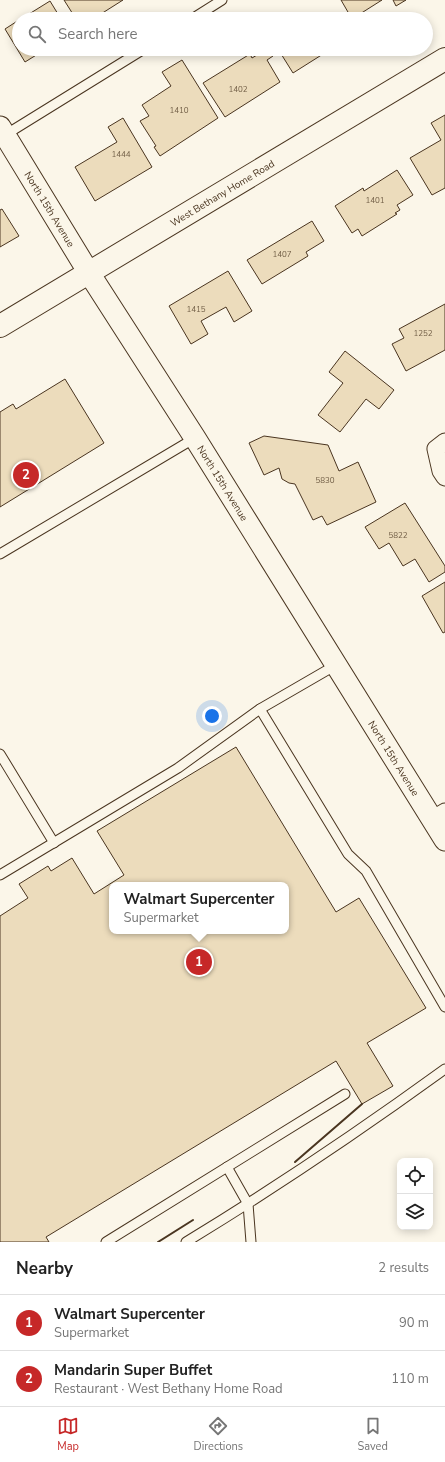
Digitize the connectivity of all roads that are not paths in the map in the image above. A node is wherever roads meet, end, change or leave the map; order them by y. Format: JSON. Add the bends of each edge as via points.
{"nodes":[{"id":1,"x":222,"y":0,"type":"edge"},
{"id":2,"x":203,"y":12,"type":"edge"},
{"id":3,"x":132,"y":56,"type":"edge"},
{"id":4,"x":445,"y":59,"type":"edge"},
{"id":5,"x":2,"y":134,"type":"edge"},
{"id":6,"x":89,"y":273,"type":"junction"},
{"id":7,"x":0,"y":326,"type":"edge"},
{"id":8,"x":195,"y":438,"type":"junction"},
{"id":9,"x":441,"y":446,"type":"edge"},
{"id":10,"x":445,"y":477,"type":"edge"},
{"id":11,"x":0,"y":554,"type":"edge"},
{"id":12,"x":336,"y":665,"type":"junction"},
{"id":13,"x":260,"y":709,"type":"junction"},
{"id":14,"x":0,"y":754,"type":"edge"},
{"id":15,"x":439,"y":816,"type":"edge"},
{"id":16,"x":445,"y":840,"type":"edge"},
{"id":17,"x":54,"y":842,"type":"junction"},
{"id":18,"x":0,"y":875,"type":"edge"},
{"id":19,"x":445,"y":1007,"type":"edge"},
{"id":20,"x":445,"y":1069,"type":"edge"},
{"id":21,"x":345,"y":1094,"type":"dead end"},
{"id":22,"x":227,"y":1168,"type":"junction"},
{"id":23,"x":248,"y":1204,"type":"junction"},
{"id":24,"x":106,"y":1242,"type":"edge"},
{"id":25,"x":186,"y":1242,"type":"edge"},
{"id":26,"x":251,"y":1242,"type":"edge"}],
"edges":[{"from":1,"to":2,"type":"lane"},
{"from":3,"to":5,"type":"lane"},
{"from":4,"to":6,"type":"main road","name":"West Bethany Home Road"},
{"from":5,"to":6,"type":"street","name":"North 15th Avenue"},
{"from":6,"to":7,"type":"main road","name":"West Bethany Home Road"},
{"from":6,"to":8,"type":"street","name":"North 15th Avenue"},
{"from":8,"to":11,"type":"lane"},
{"from":8,"to":12,"type":"street","name":"North 15th Avenue"},
{"from":9,"to":10,"type":"street","via":[[441,470]]},
{"from":12,"to":13,"type":"lane"},
{"from":12,"to":15,"type":"street","name":"North 15th Avenue"},
{"from":13,"to":17,"type":"lane","via":[[178,768]]},
{"from":13,"to":19,"type":"lane","via":[[348,854],[366,871]]},
{"from":14,"to":17,"type":"lane"},
{"from":15,"to":16,"type":"street","name":"North 15th Avenue"},
{"from":17,"to":18,"type":"lane"},
{"from":20,"to":23,"type":"lane","via":[[373,1121]]},
{"from":21,"to":22,"type":"lane"},
{"from":22,"to":23,"type":"lane"},
{"from":22,"to":24,"type":"lane"},
{"from":23,"to":25,"type":"lane"},
{"from":23,"to":26,"type":"lane"}]}
